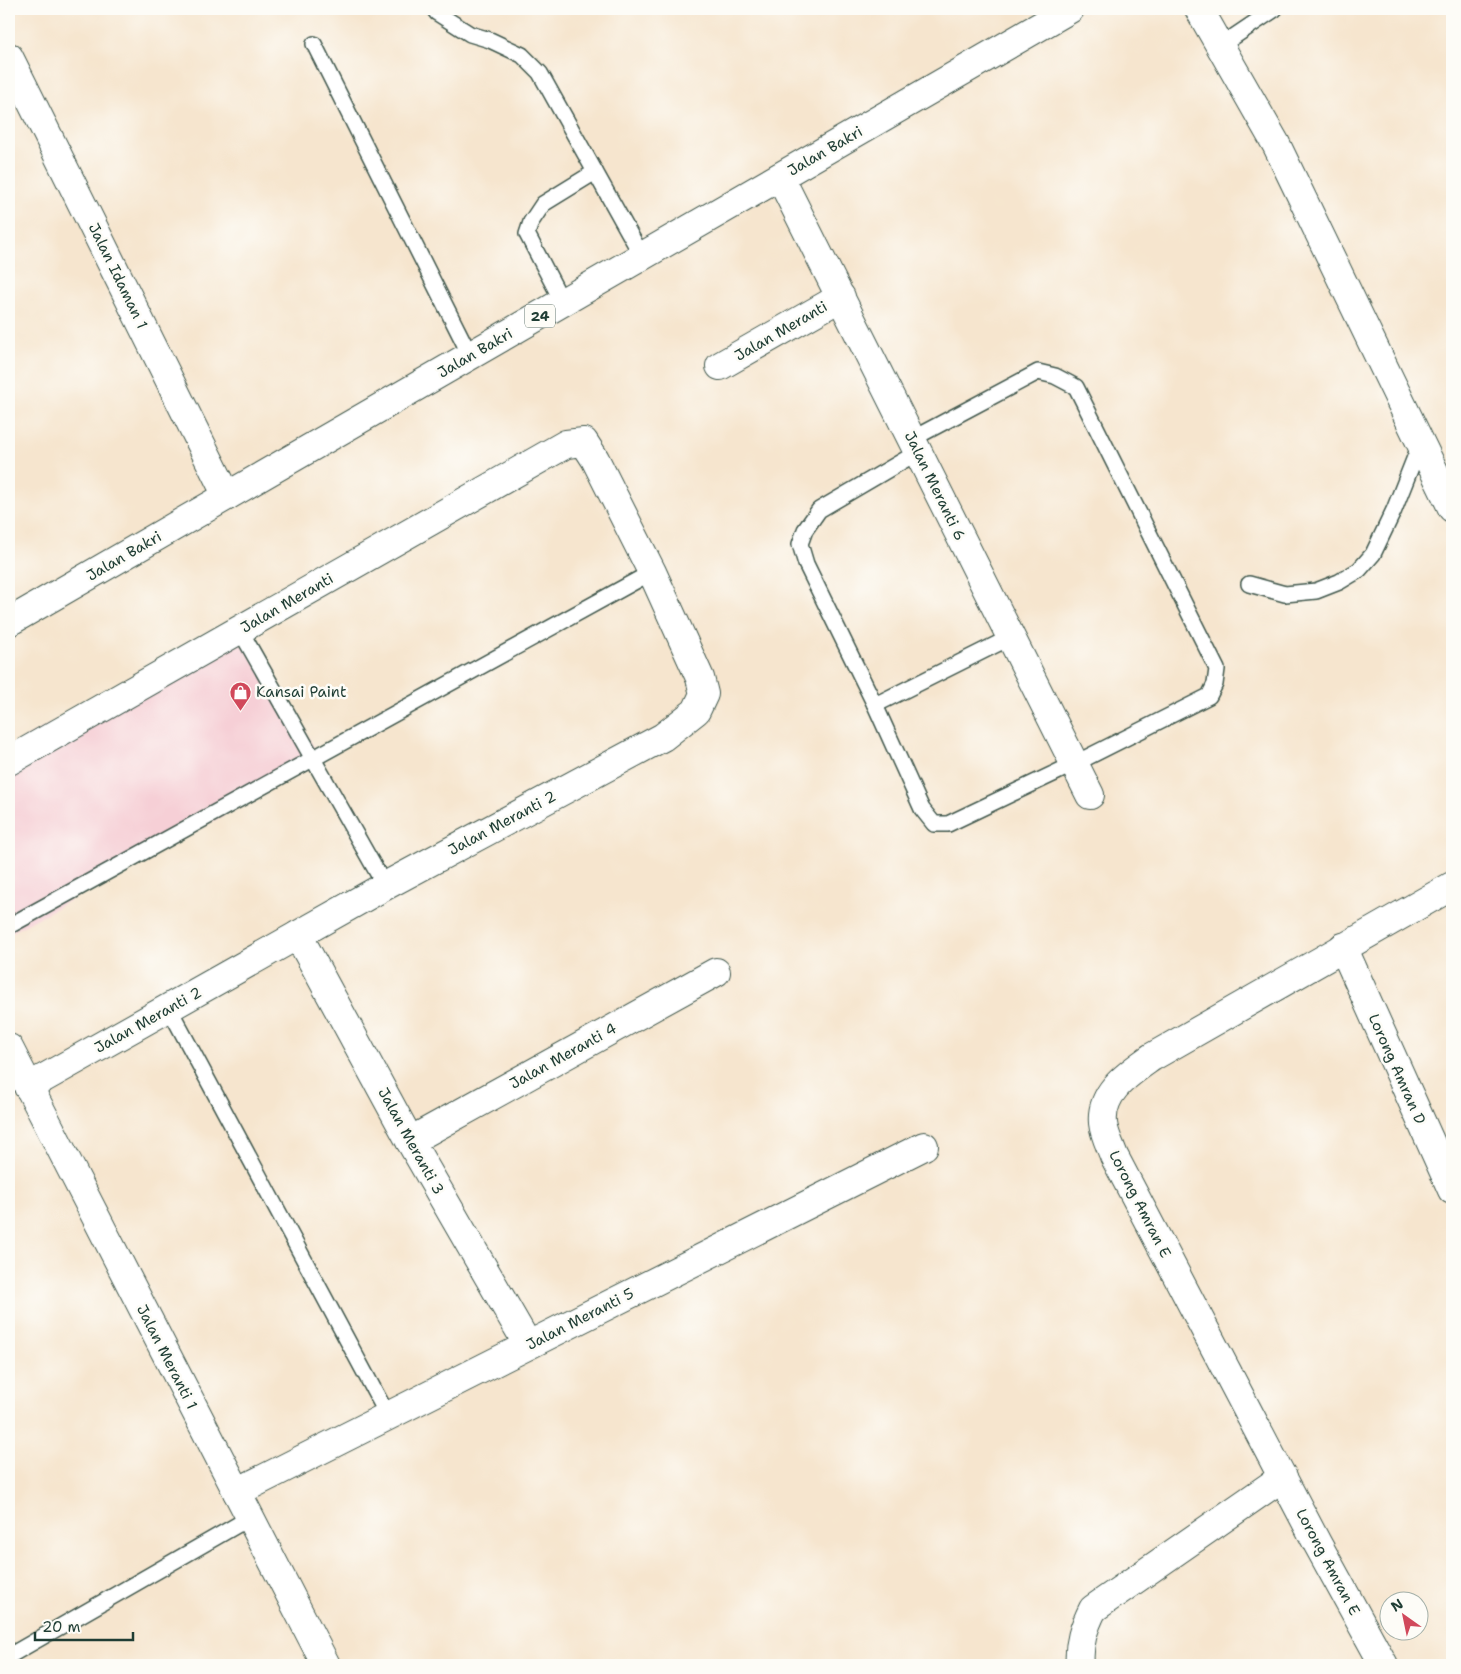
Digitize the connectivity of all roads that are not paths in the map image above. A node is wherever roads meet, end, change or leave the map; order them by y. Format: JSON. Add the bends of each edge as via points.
{"nodes":[{"id":1,"x":434,"y":9,"type":"edge"},
{"id":2,"x":1070,"y":9,"type":"edge"},
{"id":3,"x":1199,"y":9,"type":"edge"},
{"id":4,"x":1275,"y":9,"type":"edge"},
{"id":5,"x":314,"y":44,"type":"dead end"},
{"id":6,"x":1220,"y":46,"type":"junction"},
{"id":7,"x":9,"y":57,"type":"edge"},
{"id":8,"x":595,"y":172,"type":"junction"},
{"id":9,"x":780,"y":177,"type":"junction"},
{"id":10,"x":642,"y":256,"type":"junction"},
{"id":11,"x":841,"y":297,"type":"junction"},
{"id":12,"x":563,"y":302,"type":"junction"},
{"id":13,"x":470,"y":355,"type":"junction"},
{"id":14,"x":720,"y":366,"type":"dead end"},
{"id":15,"x":1421,"y":442,"type":"junction"},
{"id":16,"x":566,"y":444,"type":"joint"},
{"id":17,"x":915,"y":446,"type":"junction"},
{"id":18,"x":227,"y":496,"type":"junction"},
{"id":19,"x":1452,"y":508,"type":"edge"},
{"id":20,"x":652,"y":572,"type":"junction"},
{"id":21,"x":1249,"y":584,"type":"dead end"},
{"id":22,"x":9,"y":622,"type":"edge"},
{"id":23,"x":240,"y":630,"type":"junction"},
{"id":24,"x":1011,"y":637,"type":"junction"},
{"id":25,"x":875,"y":705,"type":"junction"},
{"id":26,"x":313,"y":759,"type":"junction"},
{"id":27,"x":9,"y":761,"type":"edge"},
{"id":28,"x":1074,"y":764,"type":"junction"},
{"id":29,"x":1090,"y":795,"type":"dead end"},
{"id":30,"x":384,"y":886,"type":"junction"},
{"id":31,"x":1452,"y":886,"type":"edge"},
{"id":32,"x":9,"y":926,"type":"edge"},
{"id":33,"x":298,"y":935,"type":"junction"},
{"id":34,"x":1343,"y":947,"type":"junction"},
{"id":35,"x":716,"y":972,"type":"dead end"},
{"id":36,"x":169,"y":1008,"type":"junction"},
{"id":37,"x":9,"y":1048,"type":"edge"},
{"id":38,"x":28,"y":1087,"type":"junction"},
{"id":39,"x":410,"y":1141,"type":"junction"},
{"id":40,"x":924,"y":1146,"type":"dead end"},
{"id":41,"x":1452,"y":1190,"type":"edge"},
{"id":42,"x":528,"y":1345,"type":"junction"},
{"id":43,"x":388,"y":1416,"type":"junction"},
{"id":44,"x":1283,"y":1477,"type":"junction"},
{"id":45,"x":237,"y":1492,"type":"junction"},
{"id":46,"x":251,"y":1517,"type":"junction"},
{"id":47,"x":9,"y":1656,"type":"edge"},
{"id":48,"x":315,"y":1661,"type":"edge"},
{"id":49,"x":1080,"y":1665,"type":"edge"},
{"id":50,"x":1384,"y":1665,"type":"edge"}],
"edges":[{"from":1,"to":8,"type":"lane","via":[[470,34],[522,55],[540,73]]},
{"from":2,"to":9,"type":"street","name":"Jalan Bakri","number":"24"},
{"from":3,"to":6,"type":"street"},
{"from":4,"to":6,"type":"lane"},
{"from":5,"to":13,"type":"lane"},
{"from":6,"to":15,"type":"street","via":[[1276,144]]},
{"from":7,"to":18,"type":"street","name":"Jalan Idaman 1"},
{"from":8,"to":10,"type":"lane"},
{"from":8,"to":12,"type":"lane","via":[[543,204],[527,234]]},
{"from":9,"to":10,"type":"street","name":"Jalan Bakri","number":"24"},
{"from":9,"to":11,"type":"street","name":"Jalan Meranti 6"},
{"from":10,"to":12,"type":"street","name":"Jalan Bakri","number":"24"},
{"from":11,"to":14,"type":"street","name":"Jalan Meranti"},
{"from":11,"to":17,"type":"street","name":"Jalan Meranti 6"},
{"from":12,"to":13,"type":"street","name":"Jalan Bakri","number":"24"},
{"from":13,"to":18,"type":"street","name":"Jalan Bakri","number":"24"},
{"from":15,"to":19,"type":"street"},
{"from":15,"to":21,"type":"lane","via":[[1394,510],[1373,554],[1360,570],[1316,591],[1285,594]]},
{"from":16,"to":20,"type":"street","name":"Jalan Meranti 2","via":[[584,442]]},
{"from":16,"to":23,"type":"street","name":"Jalan Meranti"},
{"from":17,"to":24,"type":"street","name":"Jalan Meranti 6"},
{"from":17,"to":25,"type":"lane","via":[[819,510],[800,544],[806,564]]},
{"from":17,"to":28,"type":"lane","via":[[1038,372],[1076,386],[1217,669],[1209,696]]},
{"from":18,"to":22,"type":"street","name":"Jalan Bakri","number":"24"},
{"from":20,"to":26,"type":"lane"},
{"from":20,"to":30,"type":"street","name":"Jalan Meranti 2","via":[[700,678],[704,694],[696,711],[663,737]]},
{"from":23,"to":26,"type":"lane"},
{"from":23,"to":27,"type":"street","name":"Jalan Meranti"},
{"from":24,"to":25,"type":"lane"},
{"from":24,"to":28,"type":"street","name":"Jalan Meranti 6"},
{"from":25,"to":28,"type":"lane","via":[[922,809],[934,824],[948,824]]},
{"from":26,"to":30,"type":"lane"},
{"from":26,"to":32,"type":"lane"},
{"from":28,"to":29,"type":"street","name":"Jalan Meranti 6"},
{"from":30,"to":33,"type":"street","name":"Jalan Meranti 2"},
{"from":31,"to":34,"type":"street","name":"Lorong Amran E"},
{"from":33,"to":36,"type":"street","name":"Jalan Meranti 2"},
{"from":33,"to":39,"type":"street","name":"Jalan Meranti 3"},
{"from":34,"to":41,"type":"street","name":"Lorong Amran D"},
{"from":34,"to":44,"type":"street","name":"Lorong Amran E","via":[[1152,1057],[1125,1077],[1111,1092],[1104,1107],[1103,1122],[1114,1156]]},
{"from":35,"to":39,"type":"street","name":"Jalan Meranti 4"},
{"from":36,"to":38,"type":"street","name":"Jalan Meranti 2"},
{"from":36,"to":43,"type":"lane"},
{"from":37,"to":38,"type":"street","name":"Jalan Meranti 1"},
{"from":38,"to":45,"type":"street","name":"Jalan Meranti 1"},
{"from":39,"to":42,"type":"street","name":"Jalan Meranti 3"},
{"from":40,"to":42,"type":"street","name":"Jalan Meranti 5"},
{"from":42,"to":43,"type":"street","name":"Jalan Meranti 5"},
{"from":43,"to":45,"type":"street","name":"Jalan Meranti 5"},
{"from":44,"to":49,"type":"street","via":[[1093,1609],[1084,1627]]},
{"from":44,"to":50,"type":"street","name":"Lorong Amran E"},
{"from":45,"to":46,"type":"street","name":"Jalan Meranti 1"},
{"from":46,"to":47,"type":"lane"},
{"from":46,"to":48,"type":"street","name":"Jalan Meranti 1"}]}
